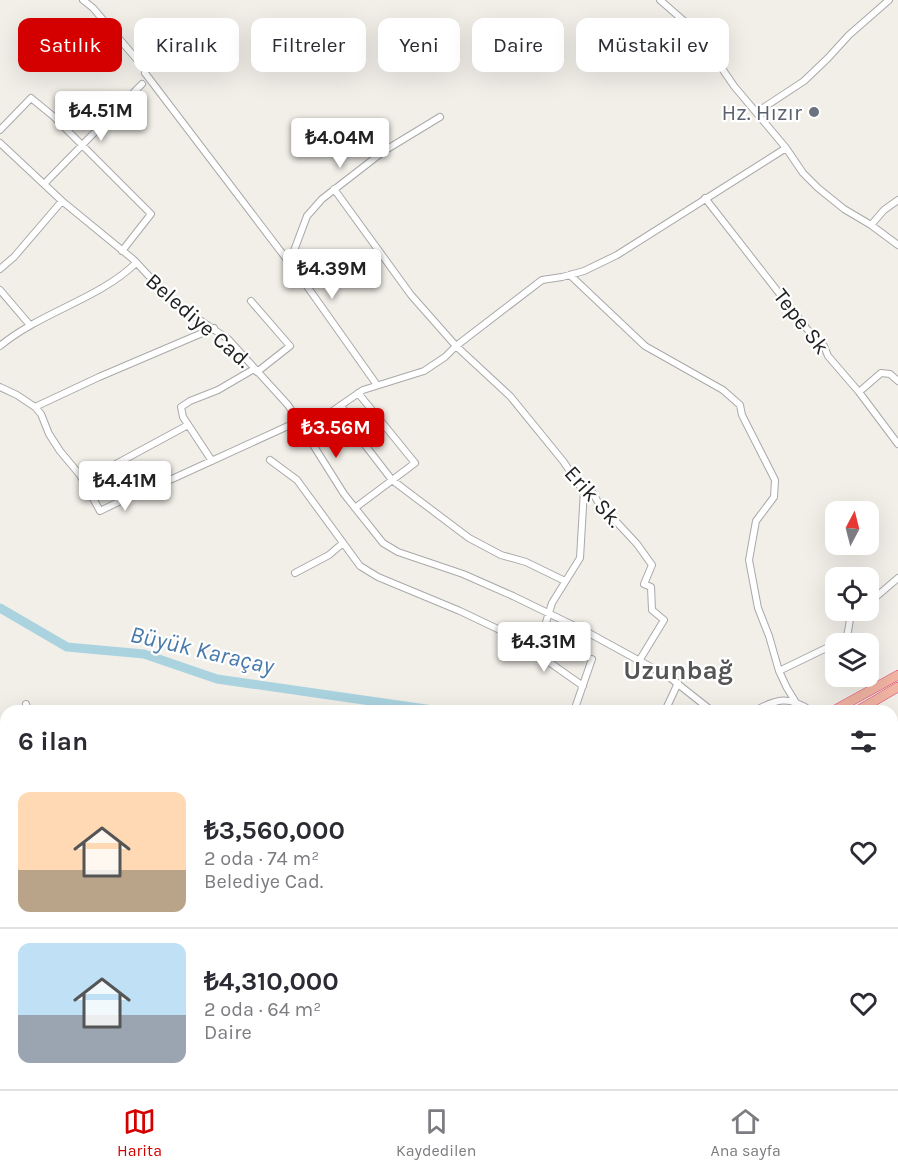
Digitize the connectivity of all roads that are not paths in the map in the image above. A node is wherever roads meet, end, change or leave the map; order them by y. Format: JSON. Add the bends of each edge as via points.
{"nodes":[{"id":1,"x":83,"y":0,"type":"edge"},
{"id":2,"x":660,"y":0,"type":"edge"},
{"id":3,"x":889,"y":0,"type":"edge"},
{"id":4,"x":134,"y":56,"type":"edge"},
{"id":5,"x":145,"y":73,"type":"dead end"},
{"id":6,"x":142,"y":84,"type":"dead end"},
{"id":7,"x":757,"y":112,"type":"junction"},
{"id":8,"x":440,"y":117,"type":"dead end"},
{"id":9,"x":0,"y":130,"type":"edge"},
{"id":10,"x":81,"y":145,"type":"junction"},
{"id":11,"x":1,"y":147,"type":"edge"},
{"id":12,"x":786,"y":148,"type":"junction"},
{"id":13,"x":44,"y":184,"type":"junction"},
{"id":14,"x":334,"y":189,"type":"junction"},
{"id":15,"x":705,"y":198,"type":"junction"},
{"id":16,"x":898,"y":200,"type":"edge"},
{"id":17,"x":62,"y":201,"type":"junction"},
{"id":18,"x":871,"y":225,"type":"junction"},
{"id":19,"x":898,"y":245,"type":"edge"},
{"id":20,"x":122,"y":251,"type":"junction"},
{"id":21,"x":136,"y":263,"type":"junction"},
{"id":22,"x":289,"y":264,"type":"junction"},
{"id":23,"x":0,"y":269,"type":"edge"},
{"id":24,"x":570,"y":275,"type":"junction"},
{"id":25,"x":0,"y":290,"type":"edge"},
{"id":26,"x":251,"y":301,"type":"dead end"},
{"id":27,"x":29,"y":324,"type":"junction"},
{"id":28,"x":213,"y":328,"type":"junction"},
{"id":29,"x":0,"y":346,"type":"edge"},
{"id":30,"x":456,"y":346,"type":"junction"},
{"id":31,"x":256,"y":370,"type":"junction"},
{"id":32,"x":898,"y":381,"type":"edge"},
{"id":33,"x":377,"y":384,"type":"junction"},
{"id":34,"x":0,"y":387,"type":"edge"},
{"id":35,"x":859,"y":392,"type":"junction"},
{"id":36,"x":358,"y":393,"type":"junction"},
{"id":37,"x":341,"y":405,"type":"junction"},
{"id":38,"x":35,"y":407,"type":"junction"},
{"id":39,"x":299,"y":421,"type":"junction"},
{"id":40,"x":188,"y":425,"type":"junction"},
{"id":41,"x":305,"y":429,"type":"junction"},
{"id":42,"x":898,"y":444,"type":"edge"},
{"id":43,"x":212,"y":460,"type":"junction"},
{"id":44,"x":270,"y":460,"type":"dead end"},
{"id":45,"x":103,"y":471,"type":"dead end"},
{"id":46,"x":392,"y":480,"type":"junction"},
{"id":47,"x":584,"y":490,"type":"junction"},
{"id":48,"x":355,"y":508,"type":"junction"},
{"id":49,"x":343,"y":543,"type":"junction"},
{"id":50,"x":295,"y":573,"type":"dead end"},
{"id":51,"x":898,"y":578,"type":"edge"},
{"id":52,"x":565,"y":581,"type":"junction"},
{"id":53,"x":879,"y":594,"type":"edge"},
{"id":54,"x":549,"y":614,"type":"junction"},
{"id":55,"x":850,"y":621,"type":"edge"},
{"id":56,"x":539,"y":645,"type":"junction"},
{"id":57,"x":592,"y":659,"type":"dead end"},
{"id":58,"x":639,"y":661,"type":"junction"},
{"id":59,"x":779,"y":671,"type":"junction"},
{"id":60,"x":898,"y":675,"type":"edge"},
{"id":61,"x":678,"y":683,"type":"junction"},
{"id":62,"x":583,"y":686,"type":"junction"},
{"id":63,"x":898,"y":687,"type":"edge"},
{"id":64,"x":795,"y":701,"type":"junction"},
{"id":65,"x":576,"y":705,"type":"edge"},
{"id":66,"x":668,"y":705,"type":"edge"},
{"id":67,"x":705,"y":705,"type":"edge"},
{"id":68,"x":768,"y":705,"type":"edge"},
{"id":69,"x":801,"y":705,"type":"edge"},
{"id":70,"x":844,"y":705,"type":"edge"},
{"id":71,"x":867,"y":705,"type":"edge"}],
"edges":[{"from":1,"to":4,"type":"street"},
{"from":2,"to":7,"type":"street","via":[[684,21]]},
{"from":3,"to":7,"type":"street","via":[[804,81]]},
{"from":5,"to":22,"type":"street"},
{"from":6,"to":10,"type":"street"},
{"from":7,"to":12,"type":"street"},
{"from":8,"to":14,"type":"street","via":[[384,151]]},
{"from":9,"to":10,"type":"street","via":[[31,98]]},
{"from":10,"to":13,"type":"street"},
{"from":10,"to":20,"type":"street","via":[[151,214]]},
{"from":11,"to":13,"type":"street","name":"Belediye Cad."},
{"from":12,"to":15,"type":"street"},
{"from":12,"to":18,"type":"street","via":[[818,188]]},
{"from":13,"to":17,"type":"street","name":"Belediye Cad."},
{"from":14,"to":22,"type":"street","via":[[307,216]]},
{"from":14,"to":30,"type":"street","name":"Erik Sk.","via":[[411,295]]},
{"from":15,"to":24,"type":"street","via":[[617,255]]},
{"from":15,"to":35,"type":"street","name":"Tepe Sk"},
{"from":16,"to":18,"type":"street"},
{"from":17,"to":20,"type":"street","name":"Belediye Cad."},
{"from":17,"to":23,"type":"street"},
{"from":18,"to":19,"type":"street"},
{"from":20,"to":21,"type":"street","name":"Belediye Cad."},
{"from":21,"to":27,"type":"street","via":[[116,279]]},
{"from":21,"to":28,"type":"street","name":"Belediye Cad.","via":[[173,302]]},
{"from":22,"to":33,"type":"street"},
{"from":24,"to":30,"type":"street","via":[[542,280]]},
{"from":24,"to":59,"type":"street","via":[[645,346],[723,390],[740,405],[775,480],[774,497],[756,521],[749,560],[758,608]]},
{"from":25,"to":27,"type":"street"},
{"from":26,"to":31,"type":"street","via":[[290,346]]},
{"from":27,"to":29,"type":"street"},
{"from":28,"to":31,"type":"street","name":"Belediye Cad."},
{"from":28,"to":38,"type":"street"},
{"from":30,"to":33,"type":"street","via":[[424,371]]},
{"from":30,"to":47,"type":"street","name":"Erik Sk.","via":[[510,396]]},
{"from":31,"to":39,"type":"street","name":"Belediye Cad."},
{"from":31,"to":40,"type":"street","via":[[184,404],[180,411]]},
{"from":32,"to":35,"type":"street","via":[[881,373]]},
{"from":33,"to":36,"type":"street"},
{"from":34,"to":38,"type":"street"},
{"from":35,"to":42,"type":"street","name":"Tepe Sk"},
{"from":36,"to":37,"type":"street"},
{"from":36,"to":46,"type":"street","via":[[415,463]]},
{"from":37,"to":41,"type":"street"},
{"from":37,"to":46,"type":"street"},
{"from":38,"to":43,"type":"street","via":[[100,511]]},
{"from":39,"to":41,"type":"street","name":"Belediye Cad."},
{"from":39,"to":43,"type":"street"},
{"from":40,"to":43,"type":"street"},
{"from":40,"to":45,"type":"street"},
{"from":41,"to":48,"type":"street","name":"Belediye Cad."},
{"from":44,"to":49,"type":"street","via":[[297,480]]},
{"from":46,"to":48,"type":"street"},
{"from":46,"to":52,"type":"street","via":[[469,538]]},
{"from":47,"to":52,"type":"street","via":[[580,558]]},
{"from":47,"to":58,"type":"street","name":"Erik Sk.","via":[[592,492],[652,565],[644,584],[651,587],[652,610],[664,620]]},
{"from":48,"to":54,"type":"street","name":"Belediye Cad.","via":[[383,543],[398,552],[463,574]]},
{"from":49,"to":50,"type":"street"},
{"from":49,"to":56,"type":"street","via":[[360,566],[378,577]]},
{"from":51,"to":53,"type":"street"},
{"from":52,"to":54,"type":"street"},
{"from":54,"to":56,"type":"street"},
{"from":54,"to":58,"type":"street","name":"Belediye Cad."},
{"from":55,"to":59,"type":"street","via":[[845,639]]},
{"from":56,"to":62,"type":"street","via":[[539,655]]},
{"from":57,"to":62,"type":"street"},
{"from":58,"to":61,"type":"street","name":"Belediye Cad."},
{"from":59,"to":64,"type":"street"},
{"from":60,"to":70,"type":"highway"},
{"from":61,"to":66,"type":"street"},
{"from":61,"to":67,"type":"street","name":"Belediye Cad."},
{"from":62,"to":65,"type":"street"},
{"from":63,"to":71,"type":"highway"},
{"from":64,"to":68,"type":"street","via":[[779,700]]},
{"from":64,"to":69,"type":"street"}]}
